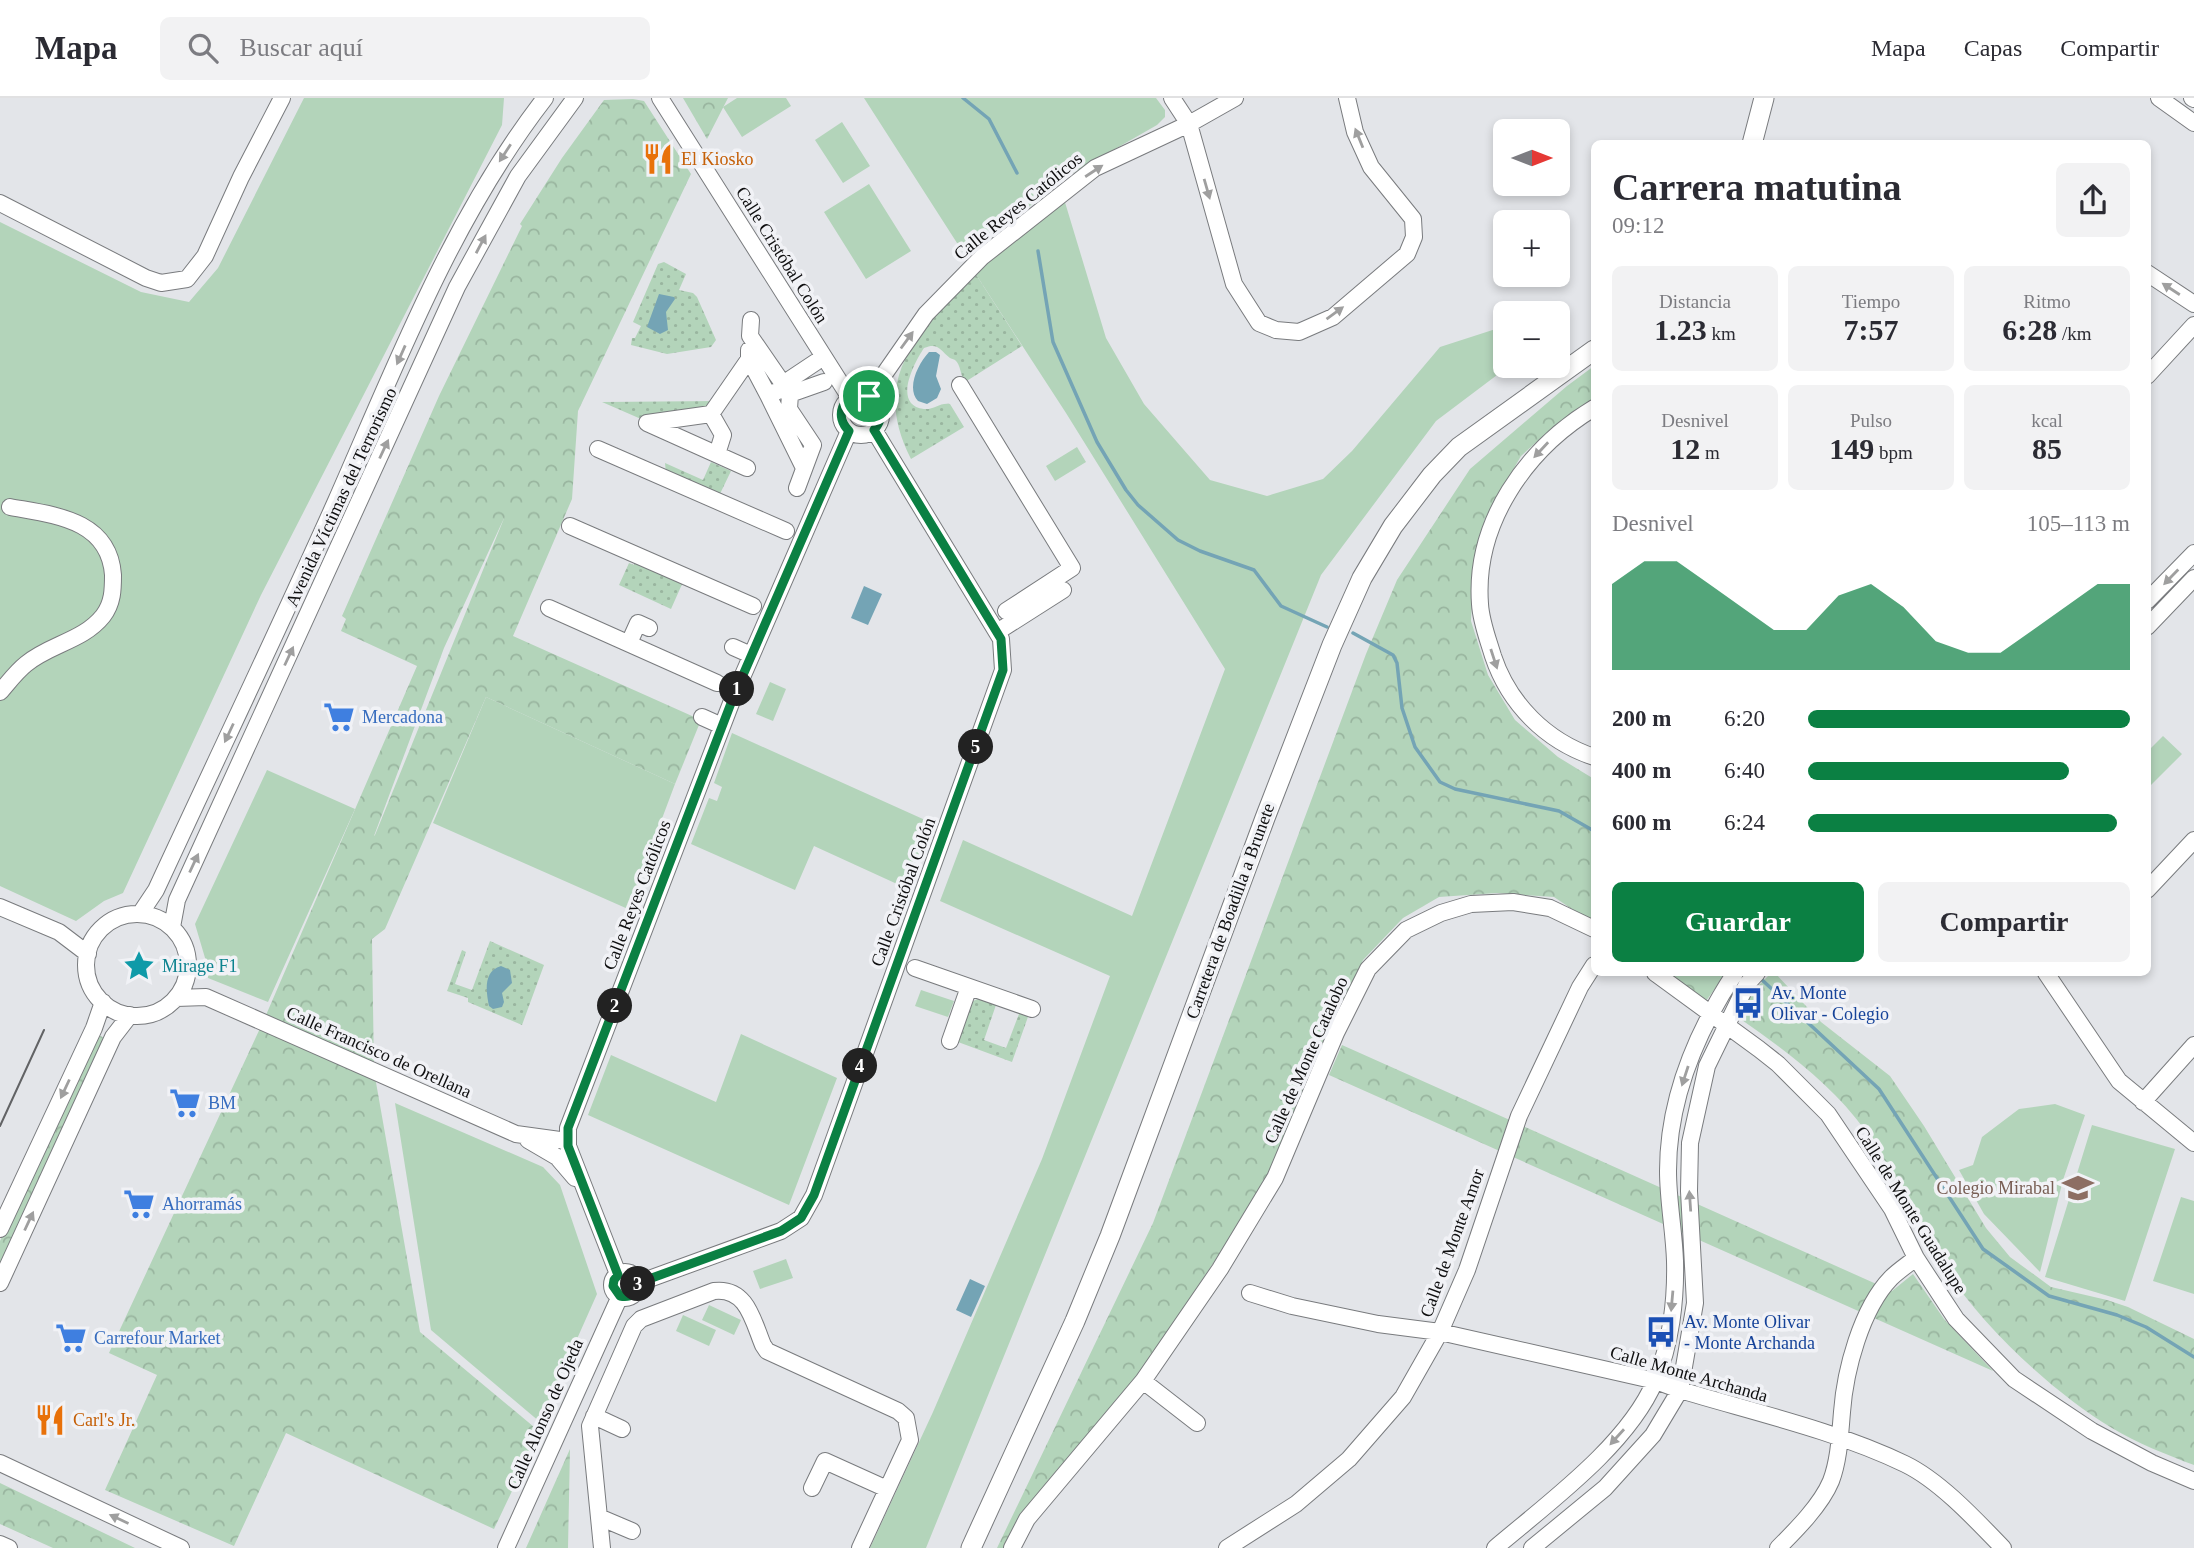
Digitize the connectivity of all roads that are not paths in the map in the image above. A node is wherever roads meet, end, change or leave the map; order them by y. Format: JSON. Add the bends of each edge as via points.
{"nodes":[{"id":1,"x":282,"y":98,"type":"edge"},
{"id":2,"x":545,"y":98,"type":"edge"},
{"id":3,"x":575,"y":98,"type":"edge"},
{"id":4,"x":660,"y":98,"type":"edge"},
{"id":5,"x":1171,"y":98,"type":"edge"},
{"id":6,"x":1234,"y":98,"type":"edge"},
{"id":7,"x":1347,"y":98,"type":"edge"},
{"id":8,"x":1764,"y":98,"type":"edge"},
{"id":9,"x":2159,"y":98,"type":"edge"},
{"id":10,"x":2194,"y":123,"type":"edge"},
{"id":11,"x":1189,"y":124,"type":"junction"},
{"id":12,"x":1753,"y":140,"type":"edge"},
{"id":13,"x":0,"y":203,"type":"edge"},
{"id":14,"x":2151,"y":276,"type":"edge"},
{"id":15,"x":2194,"y":304,"type":"edge"},
{"id":16,"x":2194,"y":325,"type":"edge"},
{"id":17,"x":1591,"y":352,"type":"edge"},
{"id":18,"x":749,"y":359,"type":"junction"},
{"id":19,"x":816,"y":362,"type":"dead end"},
{"id":20,"x":2151,"y":372,"type":"edge"},
{"id":21,"x":824,"y":382,"type":"dead end"},
{"id":22,"x":960,"y":385,"type":"dead end"},
{"id":23,"x":786,"y":389,"type":"junction"},
{"id":24,"x":768,"y":395,"type":"junction"},
{"id":25,"x":869,"y":396,"type":"junction"},
{"id":26,"x":850,"y":398,"type":"junction"},
{"id":27,"x":1591,"y":410,"type":"edge"},
{"id":28,"x":711,"y":414,"type":"junction"},
{"id":29,"x":874,"y":430,"type":"junction"},
{"id":30,"x":849,"y":431,"type":"junction"},
{"id":31,"x":739,"y":435,"type":"dead end"},
{"id":32,"x":598,"y":449,"type":"dead end"},
{"id":33,"x":722,"y":457,"type":"junction"},
{"id":34,"x":747,"y":468,"type":"dead end"},
{"id":35,"x":804,"y":468,"type":"junction"},
{"id":36,"x":797,"y":488,"type":"dead end"},
{"id":37,"x":10,"y":507,"type":"dead end"},
{"id":38,"x":570,"y":526,"type":"dead end"},
{"id":39,"x":786,"y":531,"type":"dead end"},
{"id":40,"x":2194,"y":552,"type":"edge"},
{"id":41,"x":2194,"y":578,"type":"edge"},
{"id":42,"x":1063,"y":590,"type":"dead end"},
{"id":43,"x":2151,"y":597,"type":"edge"},
{"id":44,"x":550,"y":607,"type":"dead end"},
{"id":45,"x":753,"y":607,"type":"dead end"},
{"id":46,"x":1006,"y":611,"type":"dead end"},
{"id":47,"x":2151,"y":617,"type":"edge"},
{"id":48,"x":649,"y":628,"type":"dead end"},
{"id":49,"x":997,"y":632,"type":"junction"},
{"id":50,"x":629,"y":643,"type":"junction"},
{"id":51,"x":733,"y":647,"type":"dead end"},
{"id":52,"x":751,"y":655,"type":"junction"},
{"id":53,"x":718,"y":683,"type":"dead end"},
{"id":54,"x":0,"y":692,"type":"edge"},
{"id":55,"x":702,"y":717,"type":"dead end"},
{"id":56,"x":722,"y":726,"type":"junction"},
{"id":57,"x":1591,"y":756,"type":"edge"},
{"id":58,"x":2194,"y":840,"type":"edge"},
{"id":59,"x":2151,"y":886,"type":"edge"},
{"id":60,"x":0,"y":907,"type":"edge"},
{"id":61,"x":140,"y":914,"type":"junction"},
{"id":62,"x":172,"y":927,"type":"junction"},
{"id":63,"x":1591,"y":928,"type":"edge"},
{"id":64,"x":59,"y":932,"type":"junction"},
{"id":65,"x":95,"y":936,"type":"junction"},
{"id":66,"x":88,"y":954,"type":"junction"},
{"id":67,"x":915,"y":968,"type":"dead end"},
{"id":68,"x":1591,"y":970,"type":"edge"},
{"id":69,"x":188,"y":972,"type":"junction"},
{"id":70,"x":1659,"y":976,"type":"edge"},
{"id":71,"x":1733,"y":976,"type":"edge"},
{"id":72,"x":1754,"y":976,"type":"edge"},
{"id":73,"x":2048,"y":976,"type":"edge"},
{"id":74,"x":970,"y":987,"type":"junction"},
{"id":75,"x":206,"y":997,"type":"junction"},
{"id":76,"x":176,"y":998,"type":"junction"},
{"id":77,"x":103,"y":1002,"type":"junction"},
{"id":78,"x":1032,"y":1009,"type":"dead end"},
{"id":79,"x":1709,"y":1013,"type":"junction"},
{"id":80,"x":130,"y":1015,"type":"junction"},
{"id":81,"x":1727,"y":1027,"type":"junction"},
{"id":82,"x":950,"y":1041,"type":"dead end"},
{"id":83,"x":2194,"y":1045,"type":"edge"},
{"id":84,"x":2143,"y":1102,"type":"junction"},
{"id":85,"x":575,"y":1111,"type":"junction"},
{"id":86,"x":541,"y":1143,"type":"junction"},
{"id":87,"x":2194,"y":1143,"type":"edge"},
{"id":88,"x":567,"y":1144,"type":"junction"},
{"id":89,"x":581,"y":1185,"type":"junction"},
{"id":90,"x":0,"y":1230,"type":"edge"},
{"id":91,"x":1916,"y":1258,"type":"junction"},
{"id":92,"x":618,"y":1275,"type":"junction"},
{"id":93,"x":0,"y":1283,"type":"edge"},
{"id":94,"x":638,"y":1283,"type":"junction"},
{"id":95,"x":1250,"y":1293,"type":"dead end"},
{"id":96,"x":620,"y":1296,"type":"junction"},
{"id":97,"x":1440,"y":1332,"type":"junction"},
{"id":98,"x":594,"y":1353,"type":"junction"},
{"id":99,"x":617,"y":1365,"type":"junction"},
{"id":100,"x":1143,"y":1381,"type":"junction"},
{"id":101,"x":1656,"y":1381,"type":"junction"},
{"id":102,"x":1680,"y":1390,"type":"junction"},
{"id":103,"x":594,"y":1416,"type":"junction"},
{"id":104,"x":1197,"y":1423,"type":"dead end"},
{"id":105,"x":622,"y":1429,"type":"dead end"},
{"id":106,"x":1840,"y":1439,"type":"junction"},
{"id":107,"x":0,"y":1463,"type":"edge"},
{"id":108,"x":2194,"y":1481,"type":"edge"},
{"id":109,"x":812,"y":1488,"type":"dead end"},
{"id":110,"x":887,"y":1489,"type":"junction"},
{"id":111,"x":599,"y":1517,"type":"junction"},
{"id":112,"x":632,"y":1531,"type":"dead end"},
{"id":113,"x":0,"y":1544,"type":"edge"},
{"id":114,"x":9,"y":1548,"type":"edge"},
{"id":115,"x":181,"y":1548,"type":"edge"},
{"id":116,"x":506,"y":1548,"type":"edge"},
{"id":117,"x":602,"y":1548,"type":"edge"},
{"id":118,"x":860,"y":1548,"type":"edge"},
{"id":119,"x":971,"y":1548,"type":"edge"},
{"id":120,"x":1012,"y":1548,"type":"edge"},
{"id":121,"x":1227,"y":1548,"type":"edge"},
{"id":122,"x":1495,"y":1548,"type":"edge"},
{"id":123,"x":1532,"y":1548,"type":"edge"},
{"id":124,"x":1778,"y":1548,"type":"edge"},
{"id":125,"x":2003,"y":1548,"type":"edge"}],
"edges":[{"from":1,"to":13,"type":"street","via":[[205,256],[187,279],[161,283],[146,278]]},
{"from":2,"to":61,"type":"street","name":"Avenida Víctimas del Terrorismo","one_way":true,"via":[[499,161],[436,275],[313,552],[156,890]]},
{"from":62,"to":3,"type":"street","name":"Avenida Víctimas del Terrorismo","one_way":true,"via":[[177,900],[457,287],[518,176]]},
{"from":4,"to":26,"type":"street","name":"Calle Cristóbal Colón"},
{"from":5,"to":11,"type":"street"},
{"from":6,"to":11,"type":"street","name":"Calle Reyes Católicos"},
{"from":11,"to":7,"type":"street","one_way":true,"via":[[1234,285],[1259,323],[1299,332],[1333,317],[1407,254],[1414,237],[1413,219],[1371,167],[1355,132]]},
{"from":8,"to":12,"type":"main road"},
{"from":9,"to":10,"type":"street"},
{"from":25,"to":11,"type":"street","name":"Calle Reyes Católicos","one_way":true,"via":[[926,314],[982,257],[1096,168]]},
{"from":15,"to":14,"type":"street","one_way":true},
{"from":16,"to":20,"type":"street"},
{"from":17,"to":119,"type":"main road","name":"Carretera de Boadilla a Brunete","via":[[1459,447],[1393,526],[1362,578],[1265,818],[1110,1236]]},
{"from":18,"to":23,"type":"street","via":[[750,328]]},
{"from":18,"to":24,"type":"street"},
{"from":18,"to":28,"type":"street"},
{"from":19,"to":23,"type":"street"},
{"from":21,"to":23,"type":"street"},
{"from":22,"to":46,"type":"street","via":[[1072,568]]},
{"from":23,"to":24,"type":"street"},
{"from":23,"to":35,"type":"street","via":[[789,409],[813,445]]},
{"from":24,"to":35,"type":"street"},
{"from":25,"to":26,"type":"street"},
{"from":25,"to":29,"type":"street","via":[[881,412]]},
{"from":26,"to":30,"type":"street","via":[[841,414]]},
{"from":27,"to":57,"type":"street","one_way":true,"via":[[1560,431],[1517,479],[1492,523],[1480,564],[1480,606],[1499,674],[1531,719],[1564,744]]},
{"from":28,"to":33,"type":"street","via":[[723,435]]},
{"from":28,"to":33,"type":"street","via":[[647,423]]},
{"from":29,"to":30,"type":"street","via":[[862,435]]},
{"from":29,"to":49,"type":"street","name":"Calle Cristóbal Colón"},
{"from":30,"to":52,"type":"street","name":"Calle Reyes Católicos"},
{"from":31,"to":33,"type":"street"},
{"from":32,"to":39,"type":"street"},
{"from":33,"to":34,"type":"street"},
{"from":35,"to":36,"type":"street"},
{"from":37,"to":54,"type":"street","via":[[65,517],[86,528],[104,545],[114,593],[104,615],[80,636],[26,664]]},
{"from":38,"to":45,"type":"street"},
{"from":40,"to":43,"type":"street","one_way":true},
{"from":41,"to":47,"type":"street"},
{"from":42,"to":49,"type":"street"},
{"from":44,"to":50,"type":"street"},
{"from":48,"to":50,"type":"street","via":[[638,623]]},
{"from":49,"to":94,"type":"street","name":"Calle Cristóbal Colón","via":[[1003,670],[814,1195],[801,1218],[781,1231]]},
{"from":50,"to":53,"type":"street"},
{"from":51,"to":52,"type":"street"},
{"from":52,"to":56,"type":"street","name":"Calle Reyes Católicos"},
{"from":55,"to":56,"type":"street"},
{"from":56,"to":85,"type":"street","name":"Calle Reyes Católicos"},
{"from":58,"to":59,"type":"street"},
{"from":60,"to":64,"type":"street"},
{"from":61,"to":62,"type":"street"},
{"from":61,"to":65,"type":"street","via":[[120,917]]},
{"from":62,"to":69,"type":"street","via":[[186,948]]},
{"from":63,"to":100,"type":"street","name":"Calle de Monte Catalobo","via":[[1550,908],[1513,902],[1471,904],[1441,912],[1406,930],[1368,969],[1268,1189]]},
{"from":64,"to":65,"type":"street"},
{"from":64,"to":66,"type":"street"},
{"from":65,"to":66,"type":"street"},
{"from":66,"to":77,"type":"street","via":[[89,980]]},
{"from":67,"to":74,"type":"street"},
{"from":68,"to":97,"type":"street","name":"Calle de Monte Amor","via":[[1519,1116],[1467,1270]]},
{"from":69,"to":75,"type":"street"},
{"from":69,"to":76,"type":"street"},
{"from":70,"to":79,"type":"street"},
{"from":71,"to":79,"type":"street"},
{"from":72,"to":81,"type":"street"},
{"from":73,"to":84,"type":"street","via":[[2119,1081]]},
{"from":74,"to":78,"type":"street"},
{"from":74,"to":82,"type":"street"},
{"from":75,"to":76,"type":"street","name":"Calle Francisco de Orellana"},
{"from":75,"to":86,"type":"street","name":"Calle Francisco de Orellana"},
{"from":76,"to":80,"type":"street","via":[[160,1011]]},
{"from":77,"to":80,"type":"street"},
{"from":77,"to":90,"type":"street","one_way":true},
{"from":79,"to":81,"type":"street","name":"Calle de Monte Guadalupe"},
{"from":79,"to":101,"type":"street","one_way":true,"via":[[1684,1076],[1670,1131],[1668,1171],[1675,1262],[1667,1343]]},
{"from":93,"to":80,"type":"street","one_way":true,"via":[[113,1037]]},
{"from":81,"to":91,"type":"street","name":"Calle de Monte Guadalupe","via":[[1778,1064],[1828,1114],[1892,1209]]},
{"from":102,"to":81,"type":"street","one_way":true,"via":[[1695,1303],[1690,1143],[1707,1066]]},
{"from":83,"to":84,"type":"street"},
{"from":84,"to":87,"type":"street"},
{"from":85,"to":86,"type":"street"},
{"from":85,"to":88,"type":"street","name":"Calle Reyes Católicos"},
{"from":86,"to":88,"type":"street"},
{"from":86,"to":89,"type":"street"},
{"from":88,"to":89,"type":"street"},
{"from":89,"to":92,"type":"street"},
{"from":91,"to":106,"type":"street","via":[[1890,1279],[1866,1315],[1848,1372]]},
{"from":91,"to":108,"type":"street","name":"Calle de Monte Guadalupe","via":[[1956,1319],[2014,1379],[2092,1431]]},
{"from":92,"to":94,"type":"street","via":[[631,1273]]},
{"from":92,"to":96,"type":"street","via":[[613,1286]]},
{"from":94,"to":96,"type":"street","via":[[633,1295]]},
{"from":95,"to":97,"type":"street","name":"Calle Monte Archanda","via":[[1378,1324]]},
{"from":96,"to":98,"type":"street","name":"Calle Alonso de Ojeda"},
{"from":97,"to":101,"type":"street","name":"Calle Monte Archanda"},
{"from":97,"to":121,"type":"street","name":"Calle de Monte Amor","via":[[1403,1396],[1349,1459],[1296,1504]]},
{"from":98,"to":99,"type":"street"},
{"from":98,"to":116,"type":"street","name":"Calle Alonso de Ojeda"},
{"from":99,"to":103,"type":"street"},
{"from":99,"to":110,"type":"street","via":[[640,1319],[714,1291],[736,1293],[745,1302],[767,1351],[906,1418],[910,1440]]},
{"from":100,"to":104,"type":"street"},
{"from":100,"to":120,"type":"street","name":"Calle de Monte Catalobo","via":[[1027,1519]]},
{"from":101,"to":102,"type":"street","name":"Calle Monte Archanda"},
{"from":101,"to":122,"type":"street","one_way":true,"via":[[1635,1418],[1611,1444]]},
{"from":102,"to":106,"type":"street","name":"Calle Monte Archanda"},
{"from":102,"to":123,"type":"street","via":[[1653,1435],[1605,1488]]},
{"from":103,"to":105,"type":"street"},
{"from":103,"to":111,"type":"street","via":[[590,1426]]},
{"from":106,"to":124,"type":"street","via":[[1830,1482],[1805,1520]]},
{"from":106,"to":125,"type":"street","name":"Calle Monte Archanda","via":[[1907,1465],[1940,1488]]},
{"from":115,"to":107,"type":"street","one_way":true},
{"from":109,"to":110,"type":"street","via":[[825,1461]]},
{"from":110,"to":118,"type":"street"},
{"from":111,"to":112,"type":"street"},
{"from":111,"to":117,"type":"street"},
{"from":113,"to":114,"type":"street"}]}
